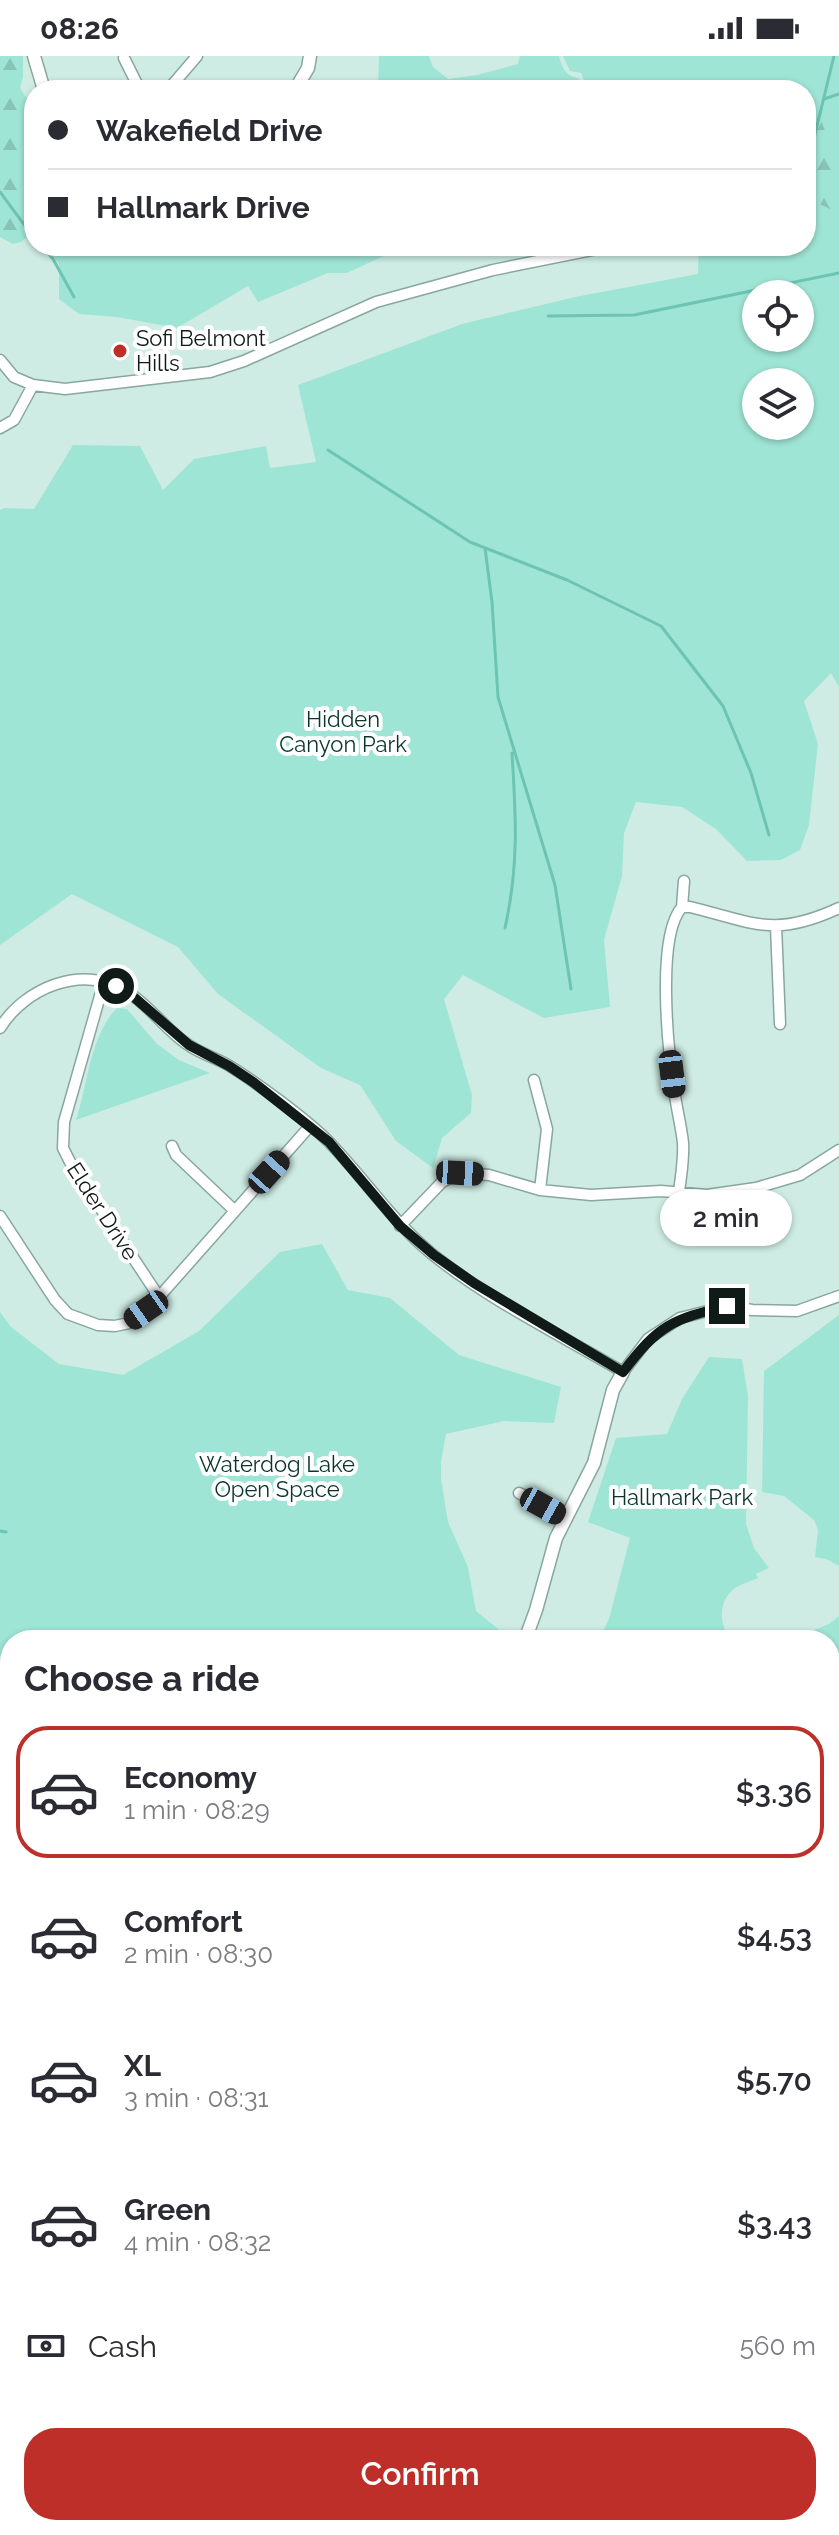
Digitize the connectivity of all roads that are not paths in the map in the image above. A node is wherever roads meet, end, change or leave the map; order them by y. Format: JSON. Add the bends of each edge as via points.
{"nodes":[{"id":1,"x":34,"y":56,"type":"edge"},
{"id":2,"x":197,"y":56,"type":"edge"},
{"id":3,"x":310,"y":56,"type":"edge"},
{"id":4,"x":124,"y":58,"type":"dead end"},
{"id":5,"x":41,"y":80,"type":"edge"},
{"id":6,"x":135,"y":80,"type":"edge"},
{"id":7,"x":177,"y":80,"type":"edge"},
{"id":8,"x":301,"y":80,"type":"edge"},
{"id":9,"x":562,"y":256,"type":"edge"},
{"id":10,"x":0,"y":360,"type":"edge"},
{"id":11,"x":33,"y":385,"type":"junction"},
{"id":12,"x":0,"y":430,"type":"edge"},
{"id":13,"x":684,"y":881,"type":"dead end"},
{"id":14,"x":682,"y":907,"type":"junction"},
{"id":15,"x":839,"y":908,"type":"edge"},
{"id":16,"x":776,"y":926,"type":"junction"},
{"id":17,"x":104,"y":982,"type":"junction"},
{"id":18,"x":780,"y":1024,"type":"dead end"},
{"id":19,"x":0,"y":1028,"type":"edge"},
{"id":20,"x":534,"y":1080,"type":"dead end"},
{"id":21,"x":310,"y":1126,"type":"junction"},
{"id":22,"x":172,"y":1146,"type":"dead end"},
{"id":23,"x":839,"y":1150,"type":"edge"},
{"id":24,"x":540,"y":1190,"type":"junction"},
{"id":25,"x":679,"y":1192,"type":"junction"},
{"id":26,"x":235,"y":1211,"type":"junction"},
{"id":27,"x":0,"y":1216,"type":"edge"},
{"id":28,"x":400,"y":1226,"type":"junction"},
{"id":29,"x":839,"y":1296,"type":"edge"},
{"id":30,"x":159,"y":1297,"type":"junction"},
{"id":31,"x":623,"y":1372,"type":"junction"},
{"id":32,"x":519,"y":1493,"type":"dead end"},
{"id":33,"x":566,"y":1518,"type":"junction"},
{"id":34,"x":529,"y":1630,"type":"edge"}],
"edges":[{"from":1,"to":5,"type":"street"},
{"from":2,"to":7,"type":"street"},
{"from":3,"to":8,"type":"street"},
{"from":4,"to":6,"type":"street"},
{"from":9,"to":11,"type":"street","via":[[376,302],[210,372],[65,389]]},
{"from":10,"to":11,"type":"street","via":[[14,377]]},
{"from":11,"to":12,"type":"street","via":[[14,420]]},
{"from":13,"to":14,"type":"street"},
{"from":14,"to":16,"type":"street"},
{"from":14,"to":25,"type":"street","via":[[671,929],[667,977],[670,1057],[683,1147]]},
{"from":15,"to":16,"type":"street"},
{"from":16,"to":18,"type":"street"},
{"from":17,"to":19,"type":"street","via":[[79,980],[42,989],[25,998]]},
{"from":17,"to":21,"type":"street","via":[[128,992],[189,1045],[229,1066]]},
{"from":17,"to":30,"type":"street","name":"Elder Drive","via":[[64,1122],[63,1148]]},
{"from":20,"to":24,"type":"street","via":[[547,1129]]},
{"from":21,"to":26,"type":"street"},
{"from":21,"to":28,"type":"street"},
{"from":22,"to":26,"type":"street"},
{"from":23,"to":25,"type":"street","via":[[800,1175],[774,1184],[707,1195]]},
{"from":24,"to":25,"type":"street","via":[[591,1195]]},
{"from":24,"to":28,"type":"street","via":[[489,1175],[460,1173],[442,1182]]},
{"from":26,"to":30,"type":"street"},
{"from":27,"to":30,"type":"street","via":[[55,1300],[74,1318],[98,1325],[129,1323]]},
{"from":28,"to":31,"type":"street","via":[[474,1283]]},
{"from":29,"to":31,"type":"street","via":[[797,1311],[727,1306],[680,1318],[648,1339]]},
{"from":31,"to":33,"type":"street","via":[[613,1390],[594,1463]]},
{"from":32,"to":33,"type":"street"},
{"from":33,"to":34,"type":"street"}]}
